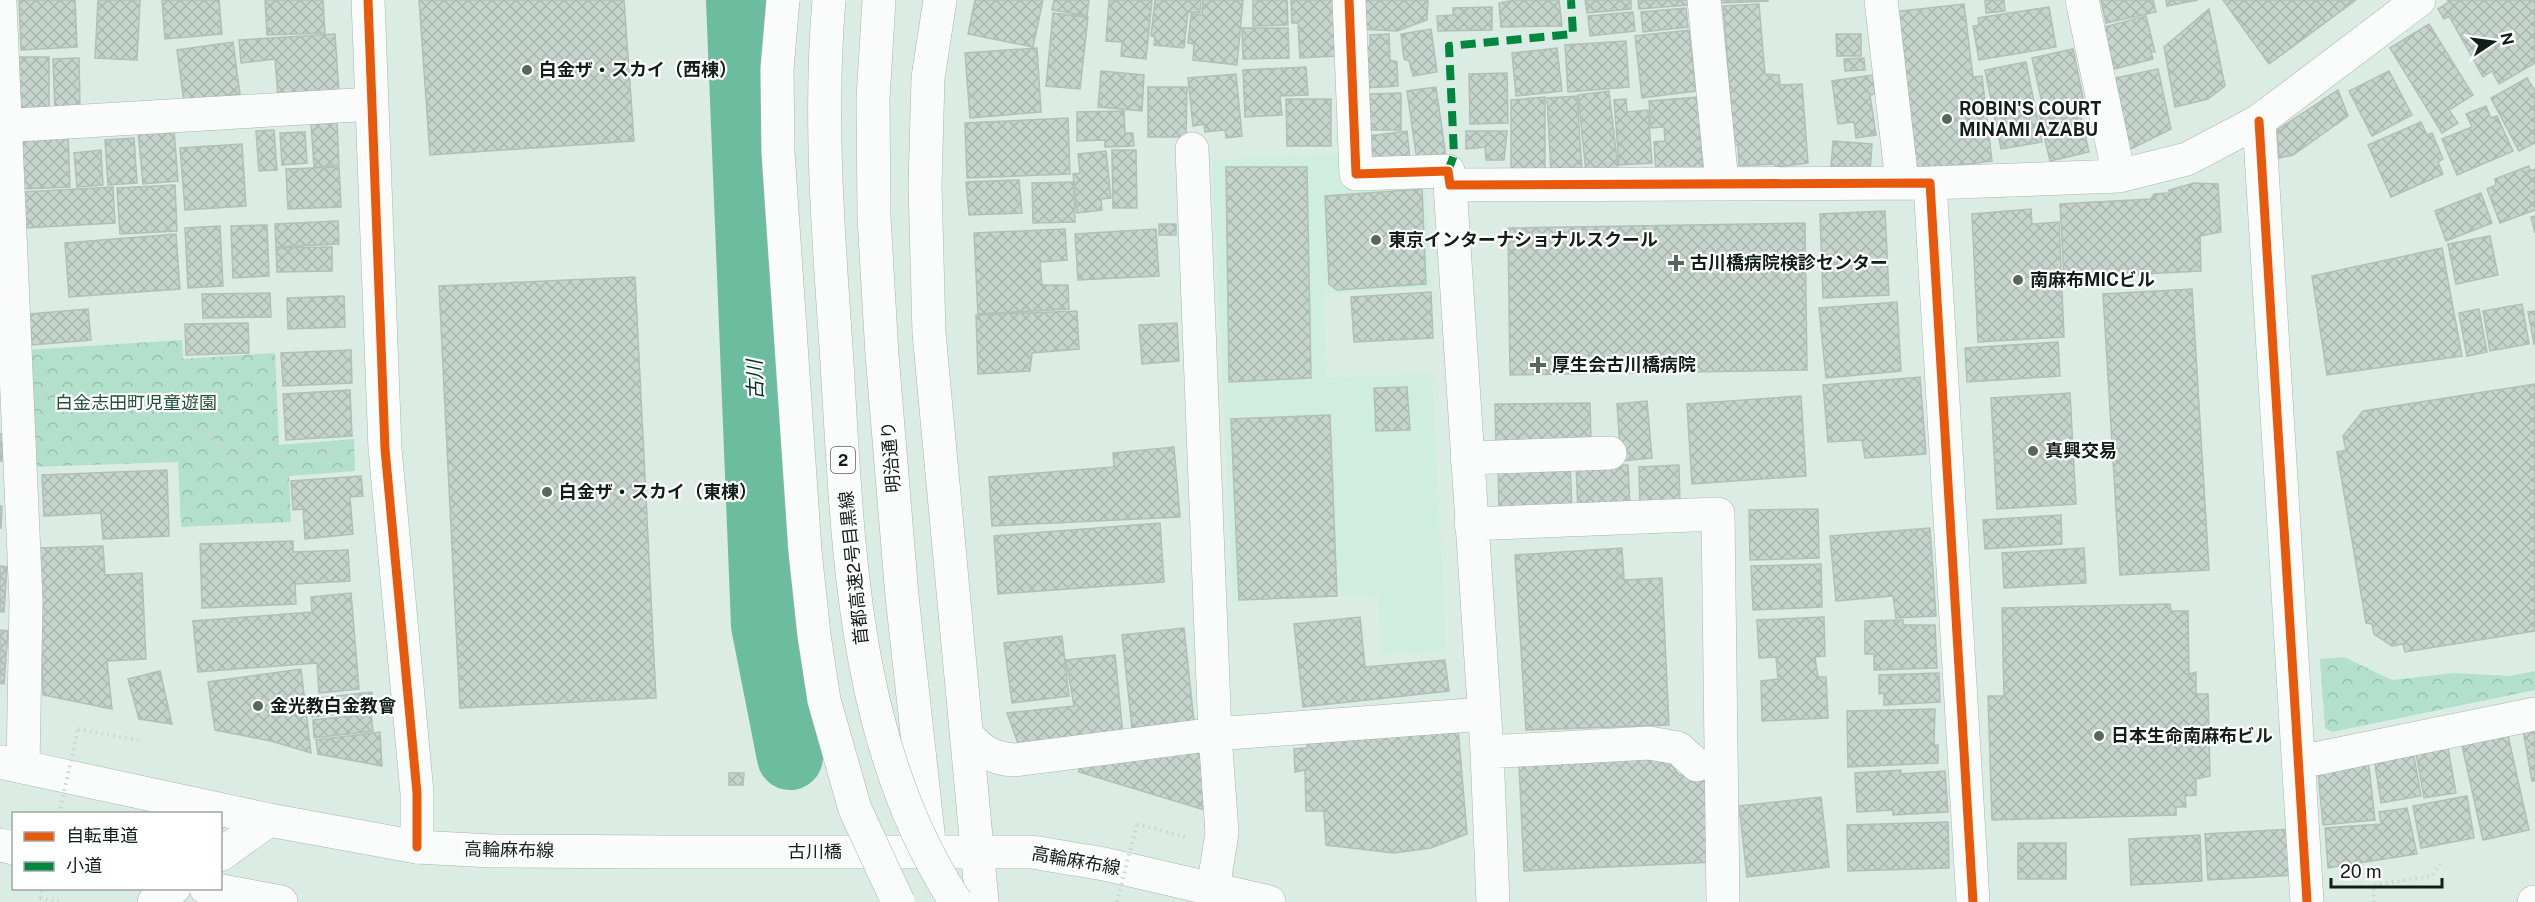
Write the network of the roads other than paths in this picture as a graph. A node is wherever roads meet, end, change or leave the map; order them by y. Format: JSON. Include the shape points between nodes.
{"nodes":[{"id":1,"x":368,"y":0,"type":"edge"},
{"id":2,"x":783,"y":0,"type":"edge"},
{"id":3,"x":829,"y":0,"type":"edge"},
{"id":4,"x":879,"y":0,"type":"edge"},
{"id":5,"x":940,"y":0,"type":"edge"},
{"id":6,"x":1349,"y":0,"type":"edge"},
{"id":7,"x":1704,"y":0,"type":"edge"},
{"id":8,"x":1881,"y":0,"type":"edge"},
{"id":9,"x":2082,"y":0,"type":"edge"},
{"id":10,"x":2419,"y":0,"type":"edge"},
{"id":11,"x":0,"y":3,"type":"edge"},
{"id":12,"x":372,"y":104,"type":"junction"},
{"id":13,"x":2259,"y":121,"type":"junction"},
{"id":14,"x":3,"y":126,"type":"edge"},
{"id":15,"x":1192,"y":149,"type":"dead end"},
{"id":16,"x":2120,"y":176,"type":"junction"},
{"id":17,"x":1916,"y":182,"type":"junction"},
{"id":18,"x":1722,"y":183,"type":"junction"},
{"id":19,"x":1450,"y":184,"type":"junction"},
{"id":20,"x":1610,"y":453,"type":"dead end"},
{"id":21,"x":1467,"y":458,"type":"junction"},
{"id":22,"x":1471,"y":524,"type":"junction"},
{"id":23,"x":1484,"y":714,"type":"junction"},
{"id":24,"x":2535,"y":714,"type":"edge"},
{"id":25,"x":1215,"y":734,"type":"junction"},
{"id":26,"x":968,"y":736,"type":"junction"},
{"id":27,"x":1487,"y":753,"type":"junction"},
{"id":28,"x":2300,"y":762,"type":"junction"},
{"id":29,"x":11,"y":764,"type":"edge"},
{"id":30,"x":1697,"y":765,"type":"dead end"},
{"id":31,"x":269,"y":820,"type":"junction"},
{"id":32,"x":417,"y":847,"type":"junction"},
{"id":33,"x":930,"y":851,"type":"junction"},
{"id":34,"x":977,"y":851,"type":"junction"},
{"id":35,"x":879,"y":852,"type":"joint"},
{"id":36,"x":751,"y":853,"type":"joint"},
{"id":37,"x":222,"y":854,"type":"edge"},
{"id":38,"x":1213,"y":889,"type":"junction"},
{"id":39,"x":171,"y":890,"type":"edge"},
{"id":40,"x":217,"y":890,"type":"edge"},
{"id":41,"x":154,"y":902,"type":"edge"},
{"id":42,"x":281,"y":902,"type":"edge"},
{"id":43,"x":898,"y":902,"type":"edge"},
{"id":44,"x":956,"y":902,"type":"edge"},
{"id":45,"x":966,"y":902,"type":"edge"},
{"id":46,"x":982,"y":902,"type":"edge"},
{"id":47,"x":1269,"y":902,"type":"edge"},
{"id":48,"x":1493,"y":902,"type":"edge"},
{"id":49,"x":1724,"y":902,"type":"edge"},
{"id":50,"x":1973,"y":902,"type":"edge"},
{"id":51,"x":2307,"y":902,"type":"edge"}],
"edges":[{"from":1,"to":12,"type":"main road"},
{"from":2,"to":43,"type":"main road","bridge":true,"via":[[777,69],[778,152],[814,635],[844,777]]},
{"from":3,"to":44,"type":"main road","name":"首都高速2号目黒線","number":"2","bridge":true,"via":[[823,68],[823,145],[848,533],[859,628],[870,686],[902,795],[925,848]]},
{"from":4,"to":33,"type":"main road","name":"明治通り","via":[[873,99],[874,217],[882,355],[902,596]]},
{"from":5,"to":26,"type":"main road","via":[[928,78],[925,186],[929,322]]},
{"from":6,"to":19,"type":"main road","via":[[1356,174],[1448,171]]},
{"from":7,"to":18,"type":"main road"},
{"from":8,"to":17,"type":"main road"},
{"from":9,"to":16,"type":"main road"},
{"from":10,"to":13,"type":"main road"},
{"from":11,"to":14,"type":"main road"},
{"from":12,"to":14,"type":"main road"},
{"from":12,"to":32,"type":"main road","via":[[386,449],[416,781]]},
{"from":13,"to":16,"type":"main road","via":[[2187,159]]},
{"from":13,"to":28,"type":"main road"},
{"from":14,"to":29,"type":"main road","via":[[26,601]]},
{"from":15,"to":25,"type":"main road"},
{"from":16,"to":17,"type":"main road"},
{"from":17,"to":18,"type":"main road"},
{"from":17,"to":50,"type":"main road"},
{"from":18,"to":19,"type":"main road"},
{"from":19,"to":21,"type":"main road"},
{"from":20,"to":21,"type":"main road"},
{"from":21,"to":22,"type":"main road"},
{"from":22,"to":23,"type":"main road"},
{"from":22,"to":49,"type":"main road","via":[[1718,514]]},
{"from":23,"to":25,"type":"main road"},
{"from":23,"to":27,"type":"main road"},
{"from":24,"to":28,"type":"main road"},
{"from":25,"to":26,"type":"main road","via":[[1015,760],[981,751]]},
{"from":25,"to":38,"type":"main road","via":[[1222,833]]},
{"from":26,"to":34,"type":"main road"},
{"from":27,"to":30,"type":"main road","via":[[1649,743],[1678,748]]},
{"from":27,"to":48,"type":"main road"},
{"from":28,"to":51,"type":"main road"},
{"from":29,"to":31,"type":"main road","name":"高輪麻布線"},
{"from":31,"to":32,"type":"main road","name":"高輪麻布線"},
{"from":31,"to":37,"type":"main road"},
{"from":32,"to":36,"type":"main road","name":"高輪麻布線"},
{"from":33,"to":34,"type":"main road","name":"高輪麻布線"},
{"from":33,"to":35,"type":"main road","name":"高輪麻布線"},
{"from":33,"to":45,"type":"main road","name":"明治通り"},
{"from":34,"to":38,"type":"main road","name":"高輪麻布線","via":[[1063,856]]},
{"from":34,"to":46,"type":"main road"},
{"from":35,"to":36,"type":"main road","name":"古川橋"},
{"from":38,"to":47,"type":"main road","name":"高輪麻布線"},
{"from":39,"to":41,"type":"main road"},
{"from":40,"to":42,"type":"main road"}]}
